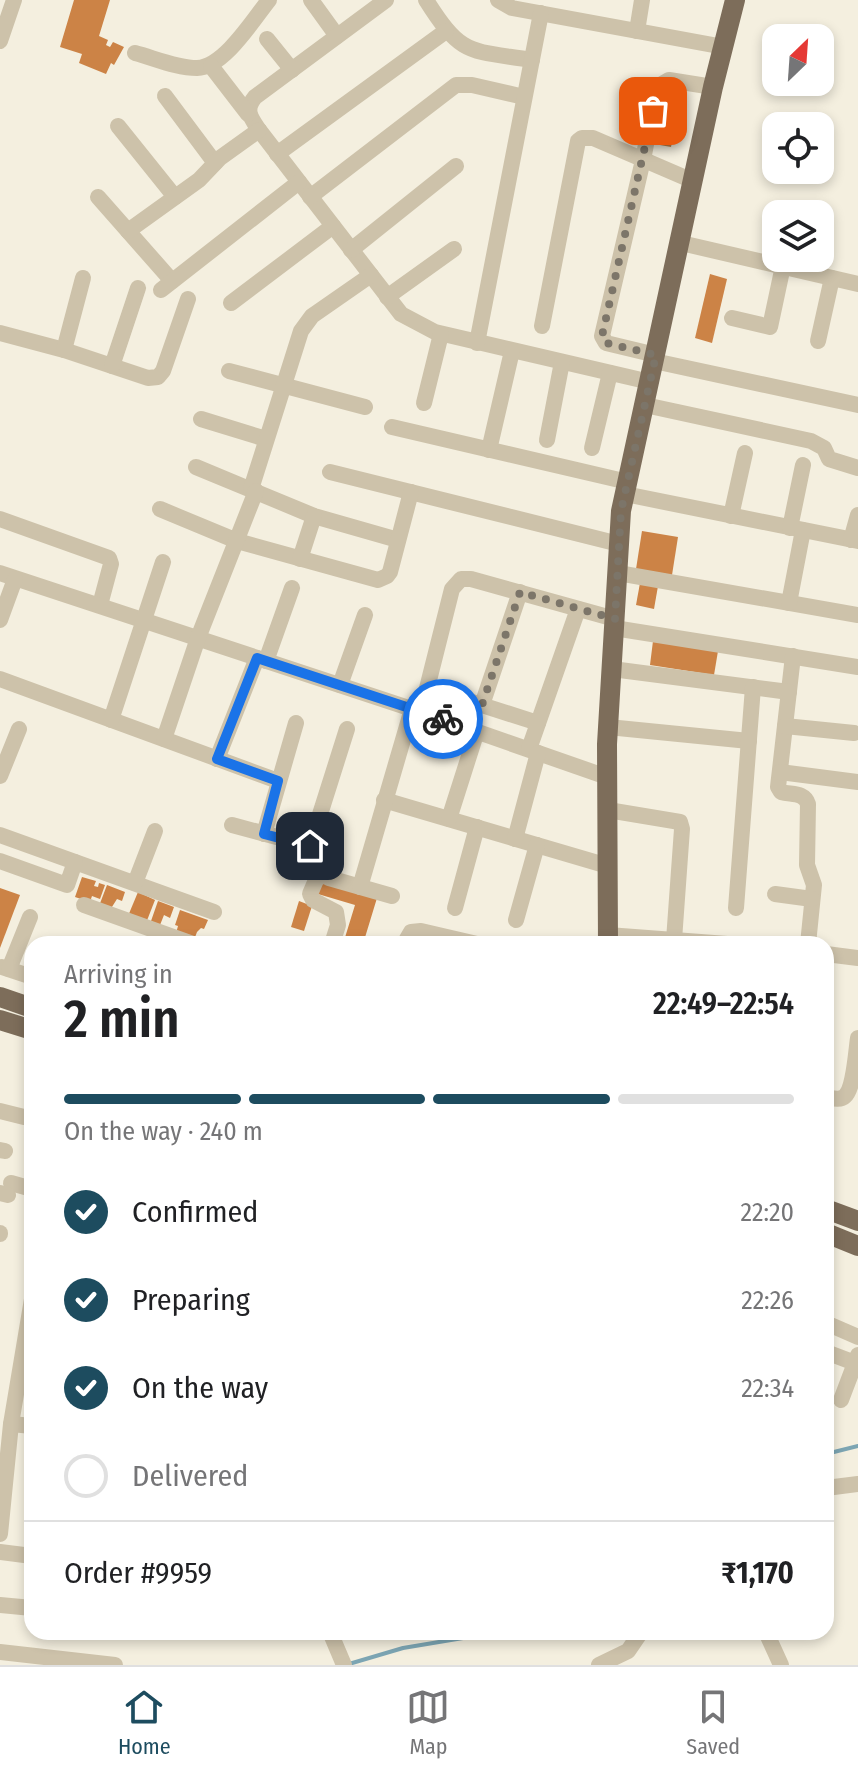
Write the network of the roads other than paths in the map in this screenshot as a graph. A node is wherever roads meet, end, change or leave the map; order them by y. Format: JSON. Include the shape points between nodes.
{"nodes":[{"id":1,"x":269,"y":0,"type":"edge"},
{"id":2,"x":311,"y":0,"type":"edge"},
{"id":3,"x":384,"y":0,"type":"edge"},
{"id":4,"x":426,"y":0,"type":"edge"},
{"id":5,"x":498,"y":0,"type":"edge"},
{"id":6,"x":642,"y":0,"type":"edge"},
{"id":7,"x":735,"y":0,"type":"edge"},
{"id":8,"x":11,"y":1,"type":"edge"},
{"id":9,"x":541,"y":13,"type":"junction"},
{"id":10,"x":446,"y":31,"type":"junction"},
{"id":11,"x":637,"y":31,"type":"junction"},
{"id":12,"x":337,"y":36,"type":"junction"},
{"id":13,"x":267,"y":39,"type":"dead end"},
{"id":14,"x":0,"y":41,"type":"edge"},
{"id":15,"x":724,"y":47,"type":"junction"},
{"id":16,"x":135,"y":53,"type":"dead end"},
{"id":17,"x":532,"y":60,"type":"junction"},
{"id":18,"x":211,"y":66,"type":"junction"},
{"id":19,"x":292,"y":70,"type":"junction"},
{"id":20,"x":713,"y":87,"type":"junction"},
{"id":21,"x":165,"y":96,"type":"dead end"},
{"id":22,"x":524,"y":97,"type":"junction"},
{"id":23,"x":248,"y":114,"type":"junction"},
{"id":24,"x":118,"y":126,"type":"dead end"},
{"id":25,"x":259,"y":130,"type":"junction"},
{"id":26,"x":277,"y":154,"type":"junction"},
{"id":27,"x":643,"y":160,"type":"junction"},
{"id":28,"x":215,"y":163,"type":"junction"},
{"id":29,"x":456,"y":166,"type":"dead end"},
{"id":30,"x":693,"y":181,"type":"junction"},
{"id":31,"x":299,"y":182,"type":"junction"},
{"id":32,"x":98,"y":197,"type":"dead end"},
{"id":33,"x":175,"y":197,"type":"junction"},
{"id":34,"x":310,"y":197,"type":"junction"},
{"id":35,"x":333,"y":226,"type":"junction"},
{"id":36,"x":128,"y":231,"type":"junction"},
{"id":37,"x":681,"y":243,"type":"junction"},
{"id":38,"x":454,"y":249,"type":"dead end"},
{"id":39,"x":351,"y":250,"type":"junction"},
{"id":40,"x":762,"y":261,"type":"edge"},
{"id":41,"x":782,"y":272,"type":"edge"},
{"id":42,"x":808,"y":272,"type":"edge"},
{"id":43,"x":371,"y":275,"type":"junction"},
{"id":44,"x":83,"y":278,"type":"dead end"},
{"id":45,"x":832,"y":278,"type":"junction"},
{"id":46,"x":858,"y":284,"type":"edge"},
{"id":47,"x":138,"y":288,"type":"dead end"},
{"id":48,"x":387,"y":297,"type":"junction"},
{"id":49,"x":188,"y":299,"type":"dead end"},
{"id":50,"x":231,"y":303,"type":"dead end"},
{"id":51,"x":732,"y":318,"type":"dead end"},
{"id":52,"x":542,"y":326,"type":"dead end"},
{"id":53,"x":0,"y":333,"type":"edge"},
{"id":54,"x":441,"y":334,"type":"junction"},
{"id":55,"x":818,"y":341,"type":"dead end"},
{"id":56,"x":477,"y":343,"type":"junction"},
{"id":57,"x":64,"y":350,"type":"junction"},
{"id":58,"x":512,"y":351,"type":"junction"},
{"id":59,"x":655,"y":358,"type":"junction"},
{"id":60,"x":562,"y":362,"type":"junction"},
{"id":61,"x":112,"y":366,"type":"junction"},
{"id":62,"x":229,"y":371,"type":"dead end"},
{"id":63,"x":610,"y":373,"type":"junction"},
{"id":64,"x":650,"y":382,"type":"junction"},
{"id":65,"x":283,"y":385,"type":"junction"},
{"id":66,"x":424,"y":403,"type":"dead end"},
{"id":67,"x":645,"y":405,"type":"junction"},
{"id":68,"x":858,"y":405,"type":"edge"},
{"id":69,"x":365,"y":407,"type":"dead end"},
{"id":70,"x":201,"y":419,"type":"dead end"},
{"id":71,"x":392,"y":427,"type":"dead end"},
{"id":72,"x":266,"y":439,"type":"junction"},
{"id":73,"x":547,"y":440,"type":"dead end"},
{"id":74,"x":592,"y":448,"type":"dead end"},
{"id":75,"x":489,"y":450,"type":"junction"},
{"id":76,"x":745,"y":453,"type":"dead end"},
{"id":77,"x":803,"y":465,"type":"dead end"},
{"id":78,"x":196,"y":467,"type":"dead end"},
{"id":79,"x":858,"y":468,"type":"edge"},
{"id":80,"x":330,"y":472,"type":"dead end"},
{"id":81,"x":626,"y":488,"type":"junction"},
{"id":82,"x":254,"y":490,"type":"junction"},
{"id":83,"x":411,"y":492,"type":"junction"},
{"id":84,"x":160,"y":509,"type":"dead end"},
{"id":85,"x":858,"y":515,"type":"edge"},
{"id":86,"x":314,"y":516,"type":"junction"},
{"id":87,"x":731,"y":516,"type":"junction"},
{"id":88,"x":0,"y":519,"type":"edge"},
{"id":89,"x":797,"y":529,"type":"junction"},
{"id":90,"x":398,"y":540,"type":"junction"},
{"id":91,"x":237,"y":541,"type":"junction"},
{"id":92,"x":855,"y":541,"type":"edge"},
{"id":93,"x":619,"y":544,"type":"junction"},
{"id":94,"x":300,"y":559,"type":"junction"},
{"id":95,"x":163,"y":562,"type":"dead end"},
{"id":96,"x":618,"y":573,"type":"junction"},
{"id":97,"x":8,"y":576,"type":"edge"},
{"id":98,"x":292,"y":588,"type":"dead end"},
{"id":99,"x":520,"y":592,"type":"junction"},
{"id":100,"x":789,"y":603,"type":"junction"},
{"id":101,"x":100,"y":605,"type":"junction"},
{"id":102,"x":578,"y":609,"type":"junction"},
{"id":103,"x":365,"y":615,"type":"dead end"},
{"id":104,"x":858,"y":615,"type":"edge"},
{"id":105,"x":0,"y":620,"type":"edge"},
{"id":106,"x":142,"y":620,"type":"junction"},
{"id":107,"x":615,"y":624,"type":"junction"},
{"id":108,"x":198,"y":638,"type":"junction"},
{"id":109,"x":793,"y":656,"type":"junction"},
{"id":110,"x":262,"y":659,"type":"junction"},
{"id":111,"x":858,"y":667,"type":"edge"},
{"id":112,"x":612,"y":669,"type":"junction"},
{"id":113,"x":0,"y":679,"type":"edge"},
{"id":114,"x":340,"y":685,"type":"junction"},
{"id":115,"x":753,"y":687,"type":"junction"},
{"id":116,"x":789,"y":692,"type":"junction"},
{"id":117,"x":482,"y":705,"type":"junction"},
{"id":118,"x":416,"y":710,"type":"junction"},
{"id":119,"x":111,"y":720,"type":"junction"},
{"id":120,"x":296,"y":723,"type":"dead end"},
{"id":121,"x":452,"y":723,"type":"junction"},
{"id":122,"x":538,"y":723,"type":"junction"},
{"id":123,"x":785,"y":726,"type":"junction"},
{"id":124,"x":608,"y":727,"type":"junction"},
{"id":125,"x":19,"y":729,"type":"dead end"},
{"id":126,"x":347,"y":729,"type":"dead end"},
{"id":127,"x":477,"y":731,"type":"junction"},
{"id":128,"x":854,"y":733,"type":"dead end"},
{"id":129,"x":164,"y":739,"type":"junction"},
{"id":130,"x":749,"y":741,"type":"junction"},
{"id":131,"x":534,"y":751,"type":"junction"},
{"id":132,"x":217,"y":759,"type":"junction"},
{"id":133,"x":780,"y":772,"type":"junction"},
{"id":134,"x":0,"y":776,"type":"edge"},
{"id":135,"x":607,"y":777,"type":"junction"},
{"id":136,"x":278,"y":781,"type":"junction"},
{"id":137,"x":858,"y":782,"type":"edge"},
{"id":138,"x":384,"y":800,"type":"junction"},
{"id":139,"x":608,"y":810,"type":"junction"},
{"id":140,"x":449,"y":819,"type":"junction"},
{"id":141,"x":232,"y":825,"type":"dead end"},
{"id":142,"x":477,"y":827,"type":"junction"},
{"id":143,"x":155,"y":831,"type":"dead end"},
{"id":144,"x":264,"y":834,"type":"junction"},
{"id":145,"x":0,"y":835,"type":"edge"},
{"id":146,"x":515,"y":839,"type":"junction"},
{"id":147,"x":537,"y":845,"type":"junction"},
{"id":148,"x":310,"y":846,"type":"junction"},
{"id":149,"x":0,"y":861,"type":"edge"},
{"id":150,"x":75,"y":862,"type":"junction"},
{"id":151,"x":608,"y":866,"type":"junction"},
{"id":152,"x":325,"y":873,"type":"junction"},
{"id":153,"x":135,"y":883,"type":"junction"},
{"id":154,"x":360,"y":887,"type":"junction"},
{"id":155,"x":775,"y":894,"type":"dead end"},
{"id":156,"x":392,"y":896,"type":"dead end"},
{"id":157,"x":812,"y":899,"type":"junction"},
{"id":158,"x":84,"y":905,"type":"dead end"},
{"id":159,"x":455,"y":908,"type":"dead end"},
{"id":160,"x":736,"y":908,"type":"dead end"},
{"id":161,"x":214,"y":912,"type":"dead end"},
{"id":162,"x":30,"y":917,"type":"dead end"},
{"id":163,"x":516,"y":920,"type":"dead end"},
{"id":164,"x":171,"y":936,"type":"edge"},
{"id":165,"x":335,"y":936,"type":"edge"},
{"id":166,"x":409,"y":936,"type":"edge"},
{"id":167,"x":443,"y":936,"type":"edge"},
{"id":168,"x":608,"y":936,"type":"edge"},
{"id":169,"x":674,"y":936,"type":"edge"},
{"id":170,"x":809,"y":936,"type":"edge"},
{"id":171,"x":834,"y":955,"type":"edge"},
{"id":172,"x":858,"y":958,"type":"edge"},
{"id":173,"x":4,"y":968,"type":"edge"},
{"id":174,"x":24,"y":974,"type":"edge"},
{"id":175,"x":0,"y":997,"type":"edge"},
{"id":176,"x":24,"y":1004,"type":"edge"},
{"id":177,"x":0,"y":1020,"type":"edge"},
{"id":178,"x":24,"y":1028,"type":"edge"},
{"id":179,"x":858,"y":1038,"type":"edge"},
{"id":180,"x":834,"y":1098,"type":"edge"},
{"id":181,"x":0,"y":1111,"type":"edge"},
{"id":182,"x":24,"y":1117,"type":"dead end"},
{"id":183,"x":834,"y":1212,"type":"edge"},
{"id":184,"x":858,"y":1221,"type":"edge"},
{"id":185,"x":834,"y":1236,"type":"edge"},
{"id":186,"x":858,"y":1246,"type":"edge"},
{"id":187,"x":834,"y":1326,"type":"edge"},
{"id":188,"x":858,"y":1337,"type":"edge"},
{"id":189,"x":834,"y":1354,"type":"edge"},
{"id":190,"x":856,"y":1359,"type":"edge"},
{"id":191,"x":24,"y":1374,"type":"edge"},
{"id":192,"x":841,"y":1400,"type":"dead end"},
{"id":193,"x":11,"y":1424,"type":"junction"},
{"id":194,"x":24,"y":1425,"type":"edge"},
{"id":195,"x":4,"y":1445,"type":"edge"},
{"id":196,"x":858,"y":1484,"type":"edge"},
{"id":197,"x":834,"y":1487,"type":"edge"},
{"id":198,"x":0,"y":1534,"type":"edge"},
{"id":199,"x":0,"y":1552,"type":"edge"},
{"id":200,"x":24,"y":1555,"type":"edge"},
{"id":201,"x":0,"y":1605,"type":"edge"},
{"id":202,"x":24,"y":1607,"type":"edge"},
{"id":203,"x":333,"y":1640,"type":"edge"},
{"id":204,"x":636,"y":1640,"type":"edge"},
{"id":205,"x":770,"y":1640,"type":"edge"},
{"id":206,"x":0,"y":1652,"type":"edge"},
{"id":207,"x":342,"y":1661,"type":"edge"},
{"id":208,"x":115,"y":1665,"type":"edge"},
{"id":209,"x":599,"y":1665,"type":"edge"},
{"id":210,"x":781,"y":1665,"type":"edge"}],
"edges":[{"from":1,"to":18,"type":"street"},
{"from":2,"to":12,"type":"street"},
{"from":3,"to":12,"type":"street"},
{"from":4,"to":10,"type":"street"},
{"from":5,"to":9,"type":"street"},
{"from":6,"to":11,"type":"street"},
{"from":7,"to":15,"type":"main road"},
{"from":8,"to":14,"type":"street"},
{"from":9,"to":11,"type":"street"},
{"from":9,"to":17,"type":"street"},
{"from":10,"to":17,"type":"street","via":[[468,49]]},
{"from":10,"to":26,"type":"street"},
{"from":11,"to":15,"type":"street"},
{"from":12,"to":19,"type":"street"},
{"from":13,"to":19,"type":"street"},
{"from":15,"to":20,"type":"main road"},
{"from":16,"to":18,"type":"street","via":[[195,68]]},
{"from":17,"to":22,"type":"street"},
{"from":18,"to":23,"type":"street"},
{"from":19,"to":23,"type":"street","via":[[255,97]]},
{"from":20,"to":27,"type":"street","via":[[660,83]]},
{"from":20,"to":30,"type":"main road"},
{"from":21,"to":28,"type":"street"},
{"from":22,"to":34,"type":"street","via":[[456,85]]},
{"from":22,"to":56,"type":"street"},
{"from":23,"to":25,"type":"street"},
{"from":24,"to":33,"type":"street"},
{"from":25,"to":26,"type":"street"},
{"from":25,"to":28,"type":"street"},
{"from":26,"to":31,"type":"street"},
{"from":27,"to":30,"type":"street"},
{"from":27,"to":52,"type":"street","via":[[593,138],[578,141]]},
{"from":27,"to":59,"type":"street","via":[[602,336],[606,343]]},
{"from":28,"to":33,"type":"street"},
{"from":29,"to":39,"type":"street"},
{"from":30,"to":37,"type":"main road"},
{"from":31,"to":34,"type":"street"},
{"from":31,"to":36,"type":"street","via":[[166,286]]},
{"from":32,"to":36,"type":"street"},
{"from":33,"to":36,"type":"street"},
{"from":34,"to":35,"type":"street"},
{"from":35,"to":39,"type":"street"},
{"from":35,"to":50,"type":"street"},
{"from":37,"to":40,"type":"street"},
{"from":37,"to":59,"type":"main road"},
{"from":38,"to":48,"type":"street"},
{"from":39,"to":43,"type":"street"},
{"from":41,"to":51,"type":"street","via":[[770,327]]},
{"from":42,"to":45,"type":"street"},
{"from":43,"to":48,"type":"street"},
{"from":43,"to":65,"type":"street","via":[[306,322]]},
{"from":44,"to":57,"type":"street"},
{"from":45,"to":46,"type":"street"},
{"from":45,"to":55,"type":"street"},
{"from":47,"to":61,"type":"street"},
{"from":48,"to":54,"type":"street","via":[[409,319]]},
{"from":49,"to":61,"type":"street","via":[[158,377]]},
{"from":53,"to":57,"type":"street"},
{"from":54,"to":56,"type":"street"},
{"from":54,"to":66,"type":"street"},
{"from":56,"to":58,"type":"street"},
{"from":57,"to":61,"type":"street"},
{"from":58,"to":60,"type":"street"},
{"from":58,"to":75,"type":"street"},
{"from":59,"to":64,"type":"main road"},
{"from":59,"to":68,"type":"street"},
{"from":60,"to":63,"type":"street"},
{"from":60,"to":73,"type":"street"},
{"from":62,"to":65,"type":"street"},
{"from":63,"to":64,"type":"street"},
{"from":63,"to":74,"type":"street"},
{"from":64,"to":67,"type":"main road"},
{"from":65,"to":69,"type":"street"},
{"from":65,"to":72,"type":"street"},
{"from":67,"to":79,"type":"street","via":[[811,441],[824,448],[829,459]]},
{"from":67,"to":81,"type":"main road"},
{"from":70,"to":72,"type":"street"},
{"from":71,"to":75,"type":"street"},
{"from":72,"to":82,"type":"street"},
{"from":75,"to":81,"type":"street"},
{"from":76,"to":87,"type":"street"},
{"from":77,"to":89,"type":"street"},
{"from":78,"to":82,"type":"street"},
{"from":80,"to":83,"type":"street"},
{"from":81,"to":87,"type":"street"},
{"from":81,"to":93,"type":"main road"},
{"from":82,"to":86,"type":"street"},
{"from":82,"to":91,"type":"street"},
{"from":83,"to":90,"type":"street"},
{"from":83,"to":93,"type":"street"},
{"from":84,"to":91,"type":"street"},
{"from":85,"to":92,"type":"street"},
{"from":86,"to":90,"type":"street"},
{"from":86,"to":94,"type":"street"},
{"from":87,"to":89,"type":"street"},
{"from":88,"to":101,"type":"street","via":[[109,558]]},
{"from":89,"to":92,"type":"street"},
{"from":89,"to":100,"type":"street"},
{"from":90,"to":94,"type":"street","via":[[390,572],[378,580]]},
{"from":91,"to":94,"type":"street"},
{"from":91,"to":108,"type":"street"},
{"from":93,"to":96,"type":"main road"},
{"from":95,"to":106,"type":"street"},
{"from":96,"to":100,"type":"street"},
{"from":96,"to":107,"type":"main road"},
{"from":97,"to":101,"type":"street"},
{"from":97,"to":105,"type":"street"},
{"from":98,"to":110,"type":"street"},
{"from":99,"to":102,"type":"street"},
{"from":99,"to":117,"type":"street"},
{"from":99,"to":118,"type":"street","via":[[471,579],[455,583]]},
{"from":100,"to":104,"type":"street"},
{"from":101,"to":106,"type":"street"},
{"from":102,"to":107,"type":"street"},
{"from":102,"to":122,"type":"street"},
{"from":103,"to":114,"type":"street"},
{"from":106,"to":108,"type":"street"},
{"from":106,"to":119,"type":"street"},
{"from":107,"to":109,"type":"street"},
{"from":107,"to":112,"type":"main road"},
{"from":108,"to":110,"type":"street"},
{"from":108,"to":129,"type":"street"},
{"from":109,"to":111,"type":"street"},
{"from":109,"to":116,"type":"street"},
{"from":110,"to":114,"type":"street"},
{"from":110,"to":132,"type":"street"},
{"from":112,"to":115,"type":"street"},
{"from":112,"to":124,"type":"main road"},
{"from":113,"to":119,"type":"street"},
{"from":114,"to":118,"type":"street"},
{"from":115,"to":116,"type":"street"},
{"from":115,"to":130,"type":"street"},
{"from":116,"to":123,"type":"street"},
{"from":117,"to":121,"type":"street","via":[[461,701]]},
{"from":117,"to":122,"type":"street"},
{"from":118,"to":121,"type":"street"},
{"from":118,"to":138,"type":"street"},
{"from":119,"to":129,"type":"street"},
{"from":120,"to":136,"type":"street"},
{"from":121,"to":127,"type":"street"},
{"from":122,"to":131,"type":"street"},
{"from":123,"to":128,"type":"street"},
{"from":123,"to":133,"type":"street"},
{"from":124,"to":130,"type":"street"},
{"from":124,"to":135,"type":"main road"},
{"from":125,"to":134,"type":"street"},
{"from":126,"to":148,"type":"street"},
{"from":127,"to":131,"type":"street"},
{"from":127,"to":140,"type":"street"},
{"from":129,"to":132,"type":"street"},
{"from":130,"to":160,"type":"street"},
{"from":131,"to":135,"type":"street"},
{"from":131,"to":146,"type":"street"},
{"from":132,"to":136,"type":"street"},
{"from":133,"to":137,"type":"street"},
{"from":133,"to":157,"type":"street","via":[[781,792],[801,795],[808,804]]},
{"from":135,"to":139,"type":"main road"},
{"from":136,"to":144,"type":"street"},
{"from":138,"to":140,"type":"street"},
{"from":138,"to":154,"type":"street"},
{"from":139,"to":151,"type":"main road"},
{"from":139,"to":169,"type":"street","via":[[680,822]]},
{"from":140,"to":142,"type":"street"},
{"from":141,"to":144,"type":"street"},
{"from":142,"to":146,"type":"street"},
{"from":142,"to":159,"type":"street"},
{"from":143,"to":153,"type":"street"},
{"from":144,"to":148,"type":"street"},
{"from":145,"to":150,"type":"street"},
{"from":146,"to":147,"type":"street"},
{"from":147,"to":151,"type":"street"},
{"from":147,"to":163,"type":"street"},
{"from":148,"to":152,"type":"street","via":[[321,851]]},
{"from":149,"to":150,"type":"street","via":[[67,885]]},
{"from":150,"to":153,"type":"street"},
{"from":151,"to":168,"type":"main road"},
{"from":152,"to":154,"type":"street"},
{"from":152,"to":165,"type":"street","via":[[310,894],[336,912]]},
{"from":153,"to":161,"type":"street"},
{"from":154,"to":156,"type":"street"},
{"from":155,"to":157,"type":"street"},
{"from":157,"to":170,"type":"street"},
{"from":158,"to":164,"type":"street"},
{"from":162,"to":173,"type":"street"},
{"from":166,"to":167,"type":"street","via":[[421,931]]},
{"from":171,"to":172,"type":"street"},
{"from":173,"to":174,"type":"street"},
{"from":175,"to":176,"type":"main road"},
{"from":177,"to":178,"type":"main road"},
{"from":179,"to":180,"type":"street","via":[[850,1086],[846,1096]]},
{"from":181,"to":182,"type":"street"},
{"from":183,"to":184,"type":"main road"},
{"from":185,"to":186,"type":"main road"},
{"from":187,"to":188,"type":"street"},
{"from":189,"to":190,"type":"street"},
{"from":190,"to":192,"type":"street"},
{"from":191,"to":193,"type":"street"},
{"from":193,"to":194,"type":"street"},
{"from":193,"to":195,"type":"street"},
{"from":195,"to":198,"type":"street"},
{"from":196,"to":197,"type":"street"},
{"from":199,"to":200,"type":"street"},
{"from":201,"to":202,"type":"street"},
{"from":203,"to":207,"type":"street"},
{"from":204,"to":209,"type":"street","via":[[628,1651]]},
{"from":205,"to":210,"type":"street"},
{"from":206,"to":208,"type":"street"}]}
